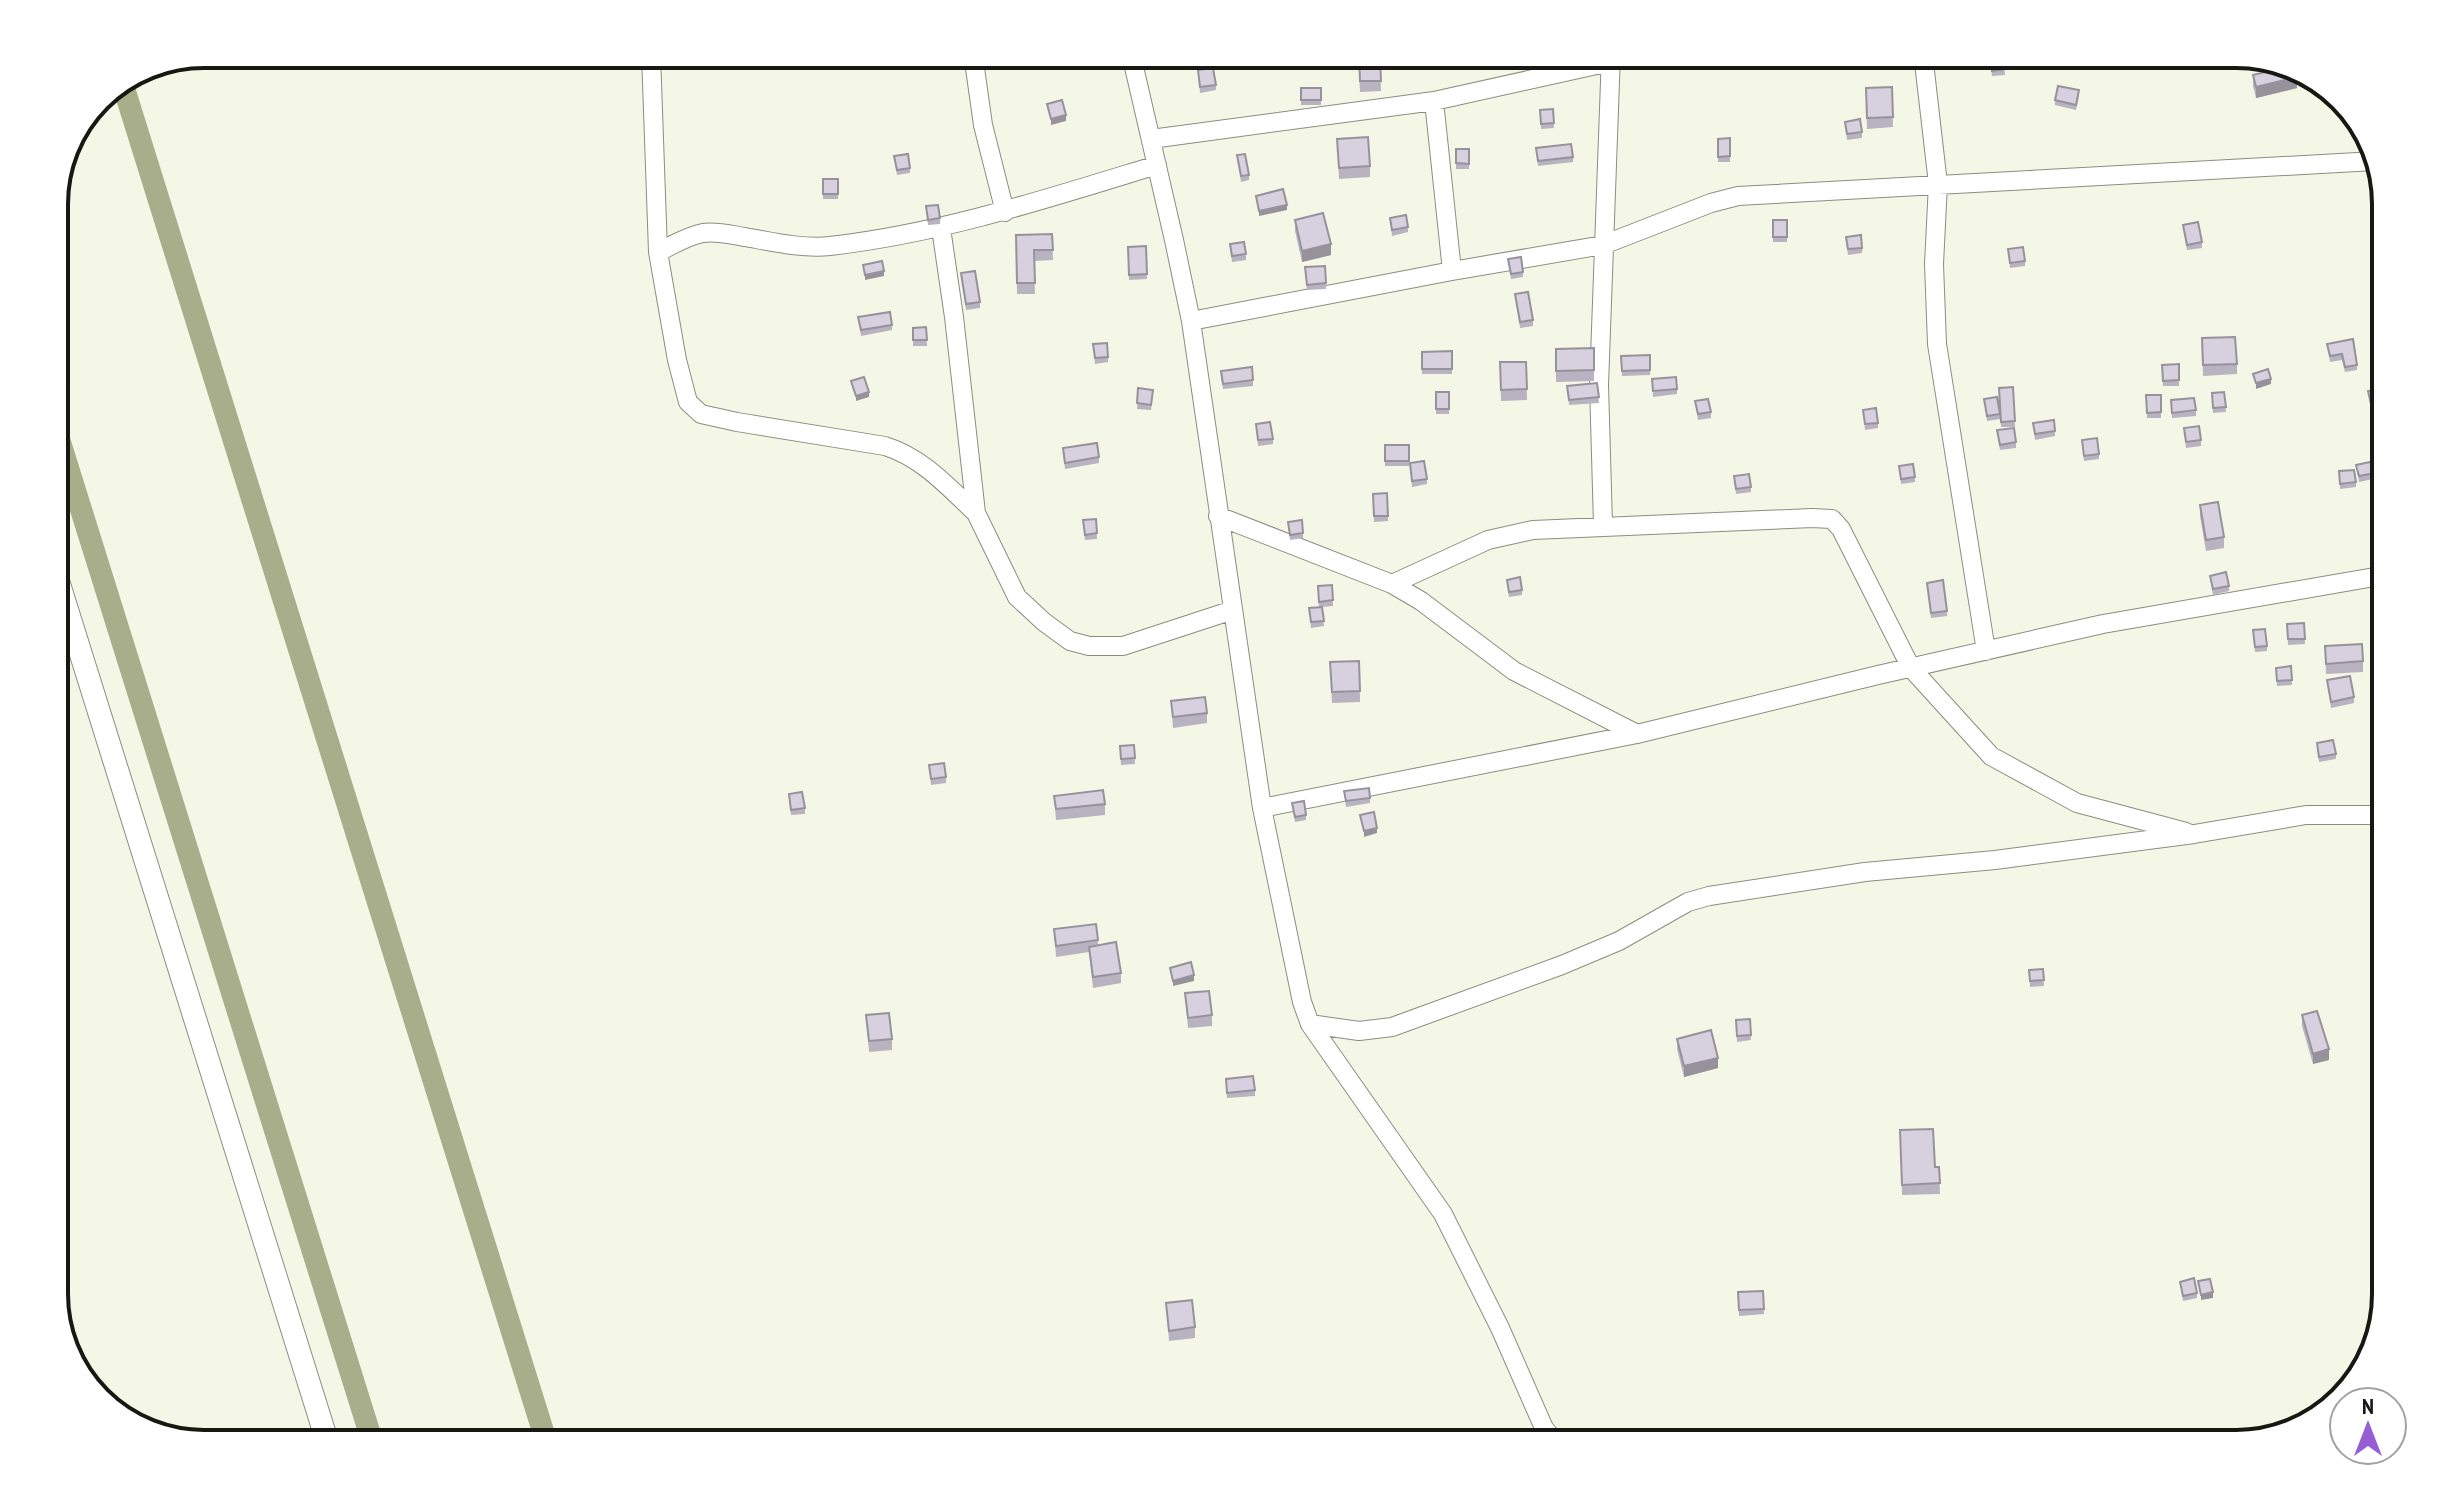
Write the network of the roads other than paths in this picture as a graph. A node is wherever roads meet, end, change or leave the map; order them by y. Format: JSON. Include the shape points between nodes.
{"nodes":[{"id":1,"x":651,"y":68,"type":"edge"},
{"id":2,"x":975,"y":68,"type":"edge"},
{"id":3,"x":1134,"y":68,"type":"edge"},
{"id":4,"x":1569,"y":68,"type":"edge"},
{"id":5,"x":1610,"y":68,"type":"edge"},
{"id":6,"x":1925,"y":68,"type":"edge"},
{"id":7,"x":1434,"y":101,"type":"junction"},
{"id":8,"x":1151,"y":139,"type":"junction"},
{"id":9,"x":2365,"y":162,"type":"edge"},
{"id":10,"x":1157,"y":165,"type":"junction"},
{"id":11,"x":1938,"y":184,"type":"junction"},
{"id":12,"x":1005,"y":212,"type":"junction"},
{"id":13,"x":941,"y":228,"type":"junction"},
{"id":14,"x":1603,"y":245,"type":"junction"},
{"id":15,"x":658,"y":252,"type":"junction"},
{"id":16,"x":1452,"y":271,"type":"junction"},
{"id":17,"x":1191,"y":321,"type":"junction"},
{"id":18,"x":976,"y":513,"type":"junction"},
{"id":19,"x":1218,"y":516,"type":"junction"},
{"id":20,"x":1603,"y":525,"type":"junction"},
{"id":21,"x":2372,"y":577,"type":"edge"},
{"id":22,"x":1392,"y":584,"type":"junction"},
{"id":23,"x":1233,"y":610,"type":"junction"},
{"id":24,"x":68,"y":613,"type":"edge"},
{"id":25,"x":1986,"y":651,"type":"junction"},
{"id":26,"x":1911,"y":668,"type":"junction"},
{"id":27,"x":1637,"y":734,"type":"junction"},
{"id":28,"x":1262,"y":808,"type":"junction"},
{"id":29,"x":2372,"y":815,"type":"edge"},
{"id":30,"x":2194,"y":834,"type":"junction"},
{"id":31,"x":1310,"y":1024,"type":"junction"},
{"id":32,"x":324,"y":1430,"type":"edge"},
{"id":33,"x":1546,"y":1430,"type":"edge"}],
"edges":[{"from":1,"to":15,"type":"street"},
{"from":2,"to":12,"type":"street"},
{"from":3,"to":8,"type":"street"},
{"from":4,"to":7,"type":"street"},
{"from":5,"to":14,"type":"street"},
{"from":6,"to":11,"type":"street"},
{"from":7,"to":8,"type":"street"},
{"from":7,"to":16,"type":"street"},
{"from":8,"to":10,"type":"street"},
{"from":9,"to":11,"type":"street"},
{"from":10,"to":12,"type":"street"},
{"from":10,"to":17,"type":"street"},
{"from":11,"to":14,"type":"street","via":[[1738,196]]},
{"from":11,"to":25,"type":"street","via":[[1937,344]]},
{"from":12,"to":13,"type":"street"},
{"from":13,"to":15,"type":"street","via":[[827,247],[704,233]]},
{"from":13,"to":18,"type":"street"},
{"from":14,"to":16,"type":"street"},
{"from":14,"to":20,"type":"street"},
{"from":15,"to":18,"type":"street","via":[[682,383],[688,402],[701,414],[904,452]]},
{"from":16,"to":17,"type":"street"},
{"from":17,"to":19,"type":"street"},
{"from":18,"to":23,"type":"street","via":[[1017,597],[1070,641],[1123,646]]},
{"from":19,"to":22,"type":"street"},
{"from":19,"to":23,"type":"street"},
{"from":20,"to":22,"type":"street","via":[[1533,530],[1488,540]]},
{"from":20,"to":26,"type":"street","via":[[1832,519]]},
{"from":21,"to":25,"type":"street","via":[[2103,624]]},
{"from":22,"to":27,"type":"street","via":[[1514,671]]},
{"from":23,"to":28,"type":"street"},
{"from":24,"to":32,"type":"street"},
{"from":25,"to":26,"type":"street"},
{"from":26,"to":27,"type":"street"},
{"from":26,"to":30,"type":"street","via":[[1991,756],[2077,803]]},
{"from":27,"to":28,"type":"street"},
{"from":28,"to":31,"type":"street"},
{"from":29,"to":30,"type":"street","via":[[2306,815]]},
{"from":30,"to":31,"type":"street","via":[[1865,872],[1709,896],[1562,965],[1392,1027],[1359,1031]]},
{"from":31,"to":33,"type":"street","via":[[1443,1214]]}]}
